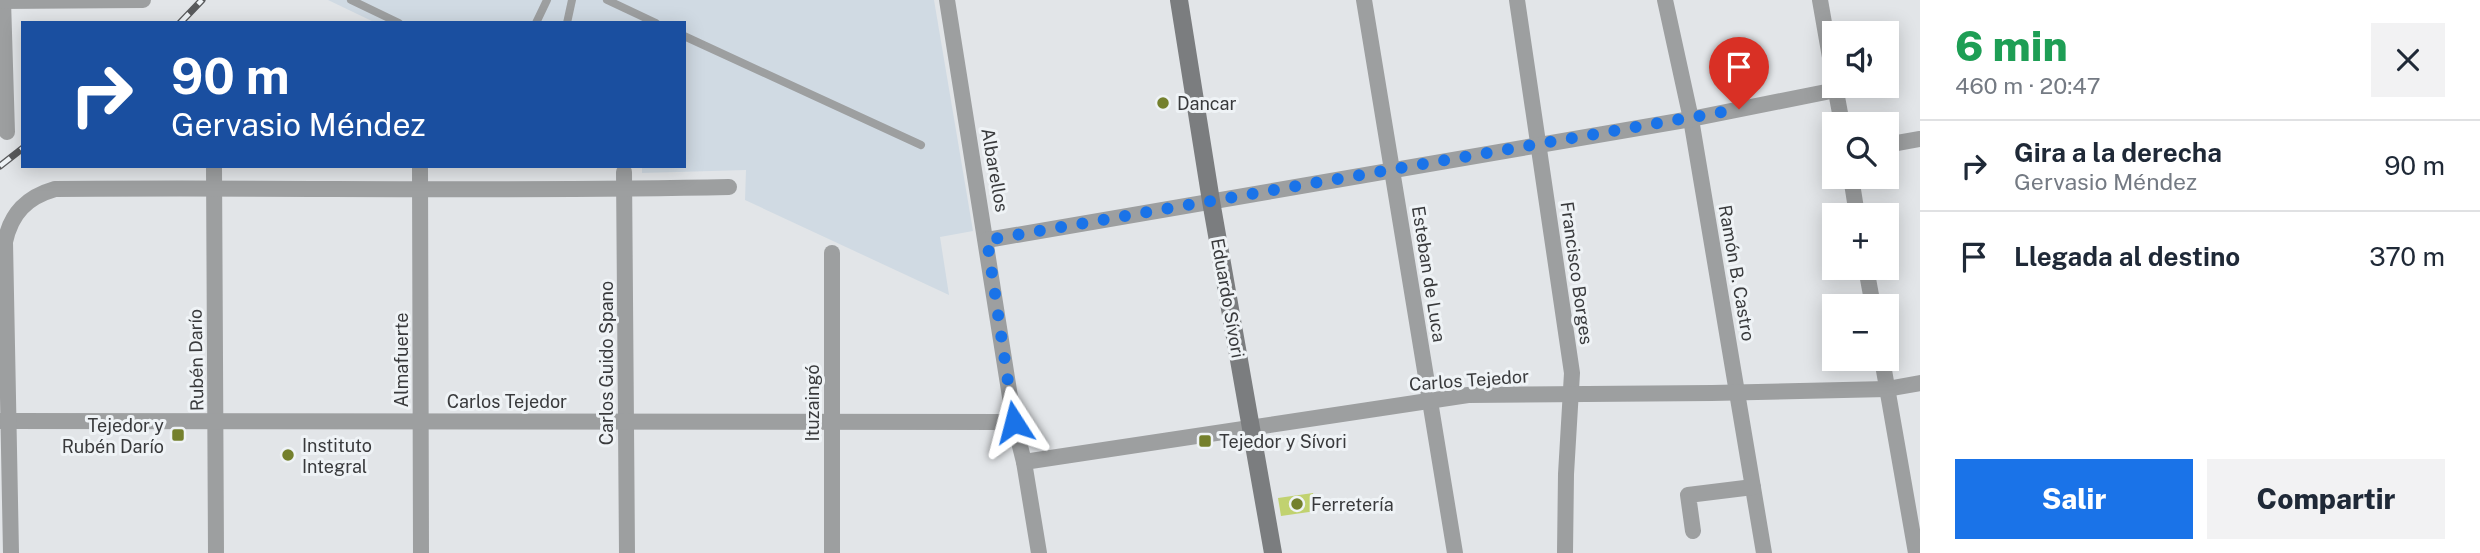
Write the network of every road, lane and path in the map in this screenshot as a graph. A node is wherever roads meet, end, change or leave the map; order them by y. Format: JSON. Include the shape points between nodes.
{"nodes":[{"id":1,"x":143,"y":0,"type":"edge"},
{"id":2,"x":351,"y":0,"type":"edge"},
{"id":3,"x":547,"y":0,"type":"edge"},
{"id":4,"x":572,"y":0,"type":"edge"},
{"id":5,"x":607,"y":0,"type":"edge"},
{"id":6,"x":950,"y":0,"type":"edge"},
{"id":7,"x":1179,"y":0,"type":"edge"},
{"id":8,"x":1364,"y":0,"type":"edge"},
{"id":9,"x":1517,"y":0,"type":"edge"},
{"id":10,"x":1665,"y":0,"type":"edge"},
{"id":11,"x":1820,"y":0,"type":"edge"},
{"id":12,"x":2,"y":1,"type":"edge"},
{"id":13,"x":395,"y":21,"type":"edge"},
{"id":14,"x":537,"y":21,"type":"edge"},
{"id":15,"x":567,"y":21,"type":"edge"},
{"id":16,"x":652,"y":21,"type":"edge"},
{"id":17,"x":1824,"y":21,"type":"edge"},
{"id":18,"x":686,"y":37,"type":"edge"},
{"id":19,"x":1822,"y":88,"type":"edge"},
{"id":20,"x":1691,"y":119,"type":"junction"},
{"id":21,"x":7,"y":132,"type":"dead end"},
{"id":22,"x":1920,"y":139,"type":"edge"},
{"id":23,"x":1899,"y":143,"type":"edge"},
{"id":24,"x":1539,"y":144,"type":"junction"},
{"id":25,"x":920,"y":145,"type":"dead end"},
{"id":26,"x":214,"y":168,"type":"edge"},
{"id":27,"x":420,"y":168,"type":"edge"},
{"id":28,"x":1393,"y":169,"type":"junction"},
{"id":29,"x":624,"y":172,"type":"dead end"},
{"id":30,"x":729,"y":187,"type":"dead end"},
{"id":31,"x":213,"y":188,"type":"junction"},
{"id":32,"x":624,"y":189,"type":"junction"},
{"id":33,"x":420,"y":191,"type":"junction"},
{"id":34,"x":1210,"y":201,"type":"junction"},
{"id":35,"x":987,"y":240,"type":"junction"},
{"id":36,"x":832,"y":253,"type":"dead end"},
{"id":37,"x":1884,"y":371,"type":"edge"},
{"id":38,"x":1920,"y":383,"type":"edge"},
{"id":39,"x":1887,"y":389,"type":"junction"},
{"id":40,"x":1738,"y":392,"type":"junction"},
{"id":41,"x":1571,"y":393,"type":"junction"},
{"id":42,"x":1428,"y":400,"type":"junction"},
{"id":43,"x":421,"y":420,"type":"junction"},
{"id":44,"x":4,"y":421,"type":"edge"},
{"id":45,"x":216,"y":421,"type":"junction"},
{"id":46,"x":625,"y":421,"type":"junction"},
{"id":47,"x":831,"y":421,"type":"junction"},
{"id":48,"x":1014,"y":422,"type":"junction"},
{"id":49,"x":1250,"y":427,"type":"junction"},
{"id":50,"x":1024,"y":462,"type":"junction"},
{"id":51,"x":1753,"y":487,"type":"junction"},
{"id":52,"x":1693,"y":530,"type":"dead end"},
{"id":53,"x":11,"y":553,"type":"edge"},
{"id":54,"x":216,"y":553,"type":"edge"},
{"id":55,"x":421,"y":553,"type":"edge"},
{"id":56,"x":627,"y":553,"type":"edge"},
{"id":57,"x":832,"y":553,"type":"edge"},
{"id":58,"x":1039,"y":553,"type":"edge"},
{"id":59,"x":1273,"y":553,"type":"edge"},
{"id":60,"x":1455,"y":553,"type":"edge"},
{"id":61,"x":1565,"y":553,"type":"edge"},
{"id":62,"x":1764,"y":553,"type":"edge"},
{"id":63,"x":1916,"y":553,"type":"edge"}],
"edges":[{"from":1,"to":12,"type":"street"},
{"from":2,"to":13,"type":"lane"},
{"from":3,"to":14,"type":"lane"},
{"from":4,"to":15,"type":"lane"},
{"from":5,"to":16,"type":"lane"},
{"from":6,"to":35,"type":"street","name":"Albarellos"},
{"from":7,"to":34,"type":"street","name":"Eduardo Sívori"},
{"from":8,"to":28,"type":"street","name":"Esteban de Luca"},
{"from":9,"to":24,"type":"street","name":"Francisco Borges"},
{"from":10,"to":20,"type":"street","name":"Ramón B. Castro"},
{"from":11,"to":17,"type":"street"},
{"from":12,"to":21,"type":"street"},
{"from":18,"to":25,"type":"lane"},
{"from":19,"to":20,"type":"street"},
{"from":20,"to":24,"type":"street"},
{"from":20,"to":40,"type":"street","name":"Ramón B. Castro"},
{"from":22,"to":23,"type":"street"},
{"from":24,"to":28,"type":"street"},
{"from":24,"to":41,"type":"street","name":"Francisco Borges","via":[[1572,373]]},
{"from":26,"to":31,"type":"street","name":"Rubén Darío"},
{"from":27,"to":33,"type":"street","name":"Almafuerte"},
{"from":28,"to":34,"type":"street"},
{"from":28,"to":42,"type":"street","name":"Esteban de Luca"},
{"from":29,"to":32,"type":"street","name":"Carlos Guido Spano"},
{"from":30,"to":32,"type":"street"},
{"from":31,"to":33,"type":"street"},
{"from":31,"to":44,"type":"street","via":[[55,189],[27,201],[8,228],[5,242]]},
{"from":31,"to":45,"type":"street","name":"Rubén Darío"},
{"from":32,"to":33,"type":"street"},
{"from":32,"to":46,"type":"street","name":"Carlos Guido Spano"},
{"from":33,"to":43,"type":"street","name":"Almafuerte"},
{"from":34,"to":35,"type":"street"},
{"from":34,"to":49,"type":"street","name":"Eduardo Sívori"},
{"from":35,"to":48,"type":"street","name":"Albarellos"},
{"from":36,"to":47,"type":"street","name":"Ituzaingó"},
{"from":37,"to":39,"type":"street"},
{"from":38,"to":39,"type":"street","name":"Carlos Tejedor"},
{"from":39,"to":40,"type":"street","name":"Carlos Tejedor"},
{"from":39,"to":63,"type":"street"},
{"from":40,"to":41,"type":"street","name":"Carlos Tejedor"},
{"from":40,"to":51,"type":"street","name":"Ramón B. Castro"},
{"from":41,"to":42,"type":"street","name":"Carlos Tejedor"},
{"from":41,"to":61,"type":"street","name":"Francisco Borges"},
{"from":42,"to":49,"type":"street","name":"Carlos Tejedor"},
{"from":42,"to":60,"type":"street","name":"Esteban de Luca"},
{"from":43,"to":45,"type":"street","name":"Carlos Tejedor"},
{"from":43,"to":46,"type":"street","name":"Carlos Tejedor"},
{"from":43,"to":55,"type":"street","name":"Almafuerte"},
{"from":44,"to":45,"type":"street","name":"Carlos Tejedor"},
{"from":44,"to":53,"type":"street"},
{"from":45,"to":54,"type":"street","name":"Rubén Darío"},
{"from":46,"to":47,"type":"street","name":"Carlos Tejedor"},
{"from":46,"to":56,"type":"street","name":"Carlos Guido Spano"},
{"from":47,"to":48,"type":"street","name":"Carlos Tejedor"},
{"from":47,"to":57,"type":"street","name":"Ituzaingó"},
{"from":48,"to":50,"type":"street","name":"Albarellos"},
{"from":49,"to":50,"type":"street","name":"Carlos Tejedor"},
{"from":49,"to":59,"type":"street","name":"Eduardo Sívori"},
{"from":50,"to":58,"type":"street","name":"Albarellos"},
{"from":51,"to":52,"type":"street","via":[[1688,495]]},
{"from":51,"to":62,"type":"street","name":"Ramón B. Castro"}]}
